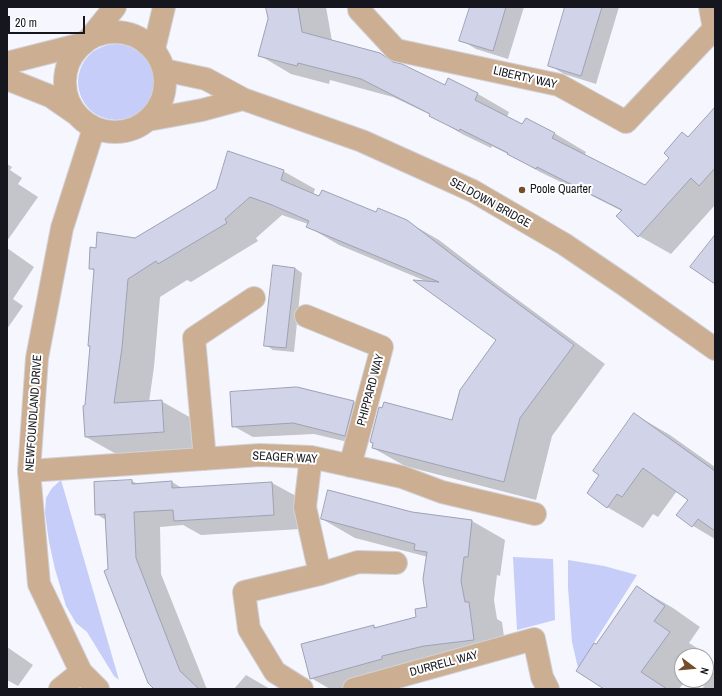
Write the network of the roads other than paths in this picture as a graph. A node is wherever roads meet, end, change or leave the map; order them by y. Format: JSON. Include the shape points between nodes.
{"nodes":[{"id":1,"x":115,"y":7,"type":"edge"},
{"id":2,"x":164,"y":7,"type":"edge"},
{"id":3,"x":359,"y":7,"type":"edge"},
{"id":4,"x":710,"y":7,"type":"edge"},
{"id":5,"x":86,"y":41,"type":"junction"},
{"id":6,"x":154,"y":49,"type":"junction"},
{"id":7,"x":7,"y":63,"type":"edge"},
{"id":8,"x":164,"y":70,"type":"junction"},
{"id":9,"x":7,"y":79,"type":"edge"},
{"id":10,"x":243,"y":99,"type":"junction"},
{"id":11,"x":77,"y":114,"type":"junction"},
{"id":12,"x":148,"y":120,"type":"junction"},
{"id":13,"x":94,"y":128,"type":"junction"},
{"id":14,"x":254,"y":298,"type":"dead end"},
{"id":15,"x":306,"y":316,"type":"dead end"},
{"id":16,"x":715,"y":349,"type":"edge"},
{"id":17,"x":311,"y":457,"type":"junction"},
{"id":18,"x":205,"y":459,"type":"junction"},
{"id":19,"x":350,"y":466,"type":"junction"},
{"id":20,"x":29,"y":471,"type":"junction"},
{"id":21,"x":535,"y":514,"type":"dead end"},
{"id":22,"x":396,"y":563,"type":"dead end"},
{"id":23,"x":320,"y":574,"type":"junction"},
{"id":24,"x":81,"y":672,"type":"junction"},
{"id":25,"x":60,"y":689,"type":"edge"},
{"id":26,"x":98,"y":689,"type":"edge"},
{"id":27,"x":302,"y":689,"type":"edge"},
{"id":28,"x":354,"y":689,"type":"edge"},
{"id":29,"x":548,"y":689,"type":"edge"}],
"edges":[{"from":1,"to":5,"type":"street"},
{"from":2,"to":6,"type":"street"},
{"from":3,"to":4,"type":"street","name":"LIBERTY WAY","via":[[396,50],[559,85],[626,122],[714,29]]},
{"from":5,"to":6,"type":"street","via":[[101,33],[124,32],[136,35]]},
{"from":5,"to":7,"type":"street"},
{"from":5,"to":11,"type":"street","via":[[74,54],[65,78],[70,103]]},
{"from":6,"to":8,"type":"street"},
{"from":8,"to":10,"type":"street","name":"SELDOWN BRIDGE","via":[[206,79]]},
{"from":8,"to":12,"type":"street","via":[[164,95],[155,113]]},
{"from":9,"to":11,"type":"street","via":[[50,96]]},
{"from":10,"to":12,"type":"street"},
{"from":10,"to":16,"type":"street","name":"SELDOWN BRIDGE","via":[[362,141],[473,190],[564,244]]},
{"from":11,"to":13,"type":"street"},
{"from":12,"to":13,"type":"street","via":[[123,132]]},
{"from":13,"to":20,"type":"street","name":"NEWFOUNDLAND DRIVE","via":[[62,228],[37,358]]},
{"from":14,"to":18,"type":"street","via":[[194,338]]},
{"from":15,"to":19,"type":"street","name":"PHIPPARD WAY","via":[[382,347]]},
{"from":17,"to":18,"type":"street","name":"SEAGER WAY","via":[[260,454]]},
{"from":17,"to":19,"type":"street","name":"SEAGER WAY"},
{"from":17,"to":23,"type":"street","via":[[305,507]]},
{"from":18,"to":20,"type":"street","name":"SEAGER WAY"},
{"from":19,"to":21,"type":"street","name":"SEAGER WAY","via":[[402,477],[442,492]]},
{"from":20,"to":24,"type":"street","name":"NEWFOUNDLAND DRIVE","via":[[39,584]]},
{"from":22,"to":23,"type":"street","via":[[358,562]]},
{"from":23,"to":27,"type":"street","via":[[244,592],[249,629],[275,672]]},
{"from":24,"to":25,"type":"street"},
{"from":24,"to":26,"type":"street","name":"NEWFOUNDLAND DRIVE"},
{"from":28,"to":29,"type":"street","name":"DURRELL WAY","via":[[534,639],[542,677]]}]}
